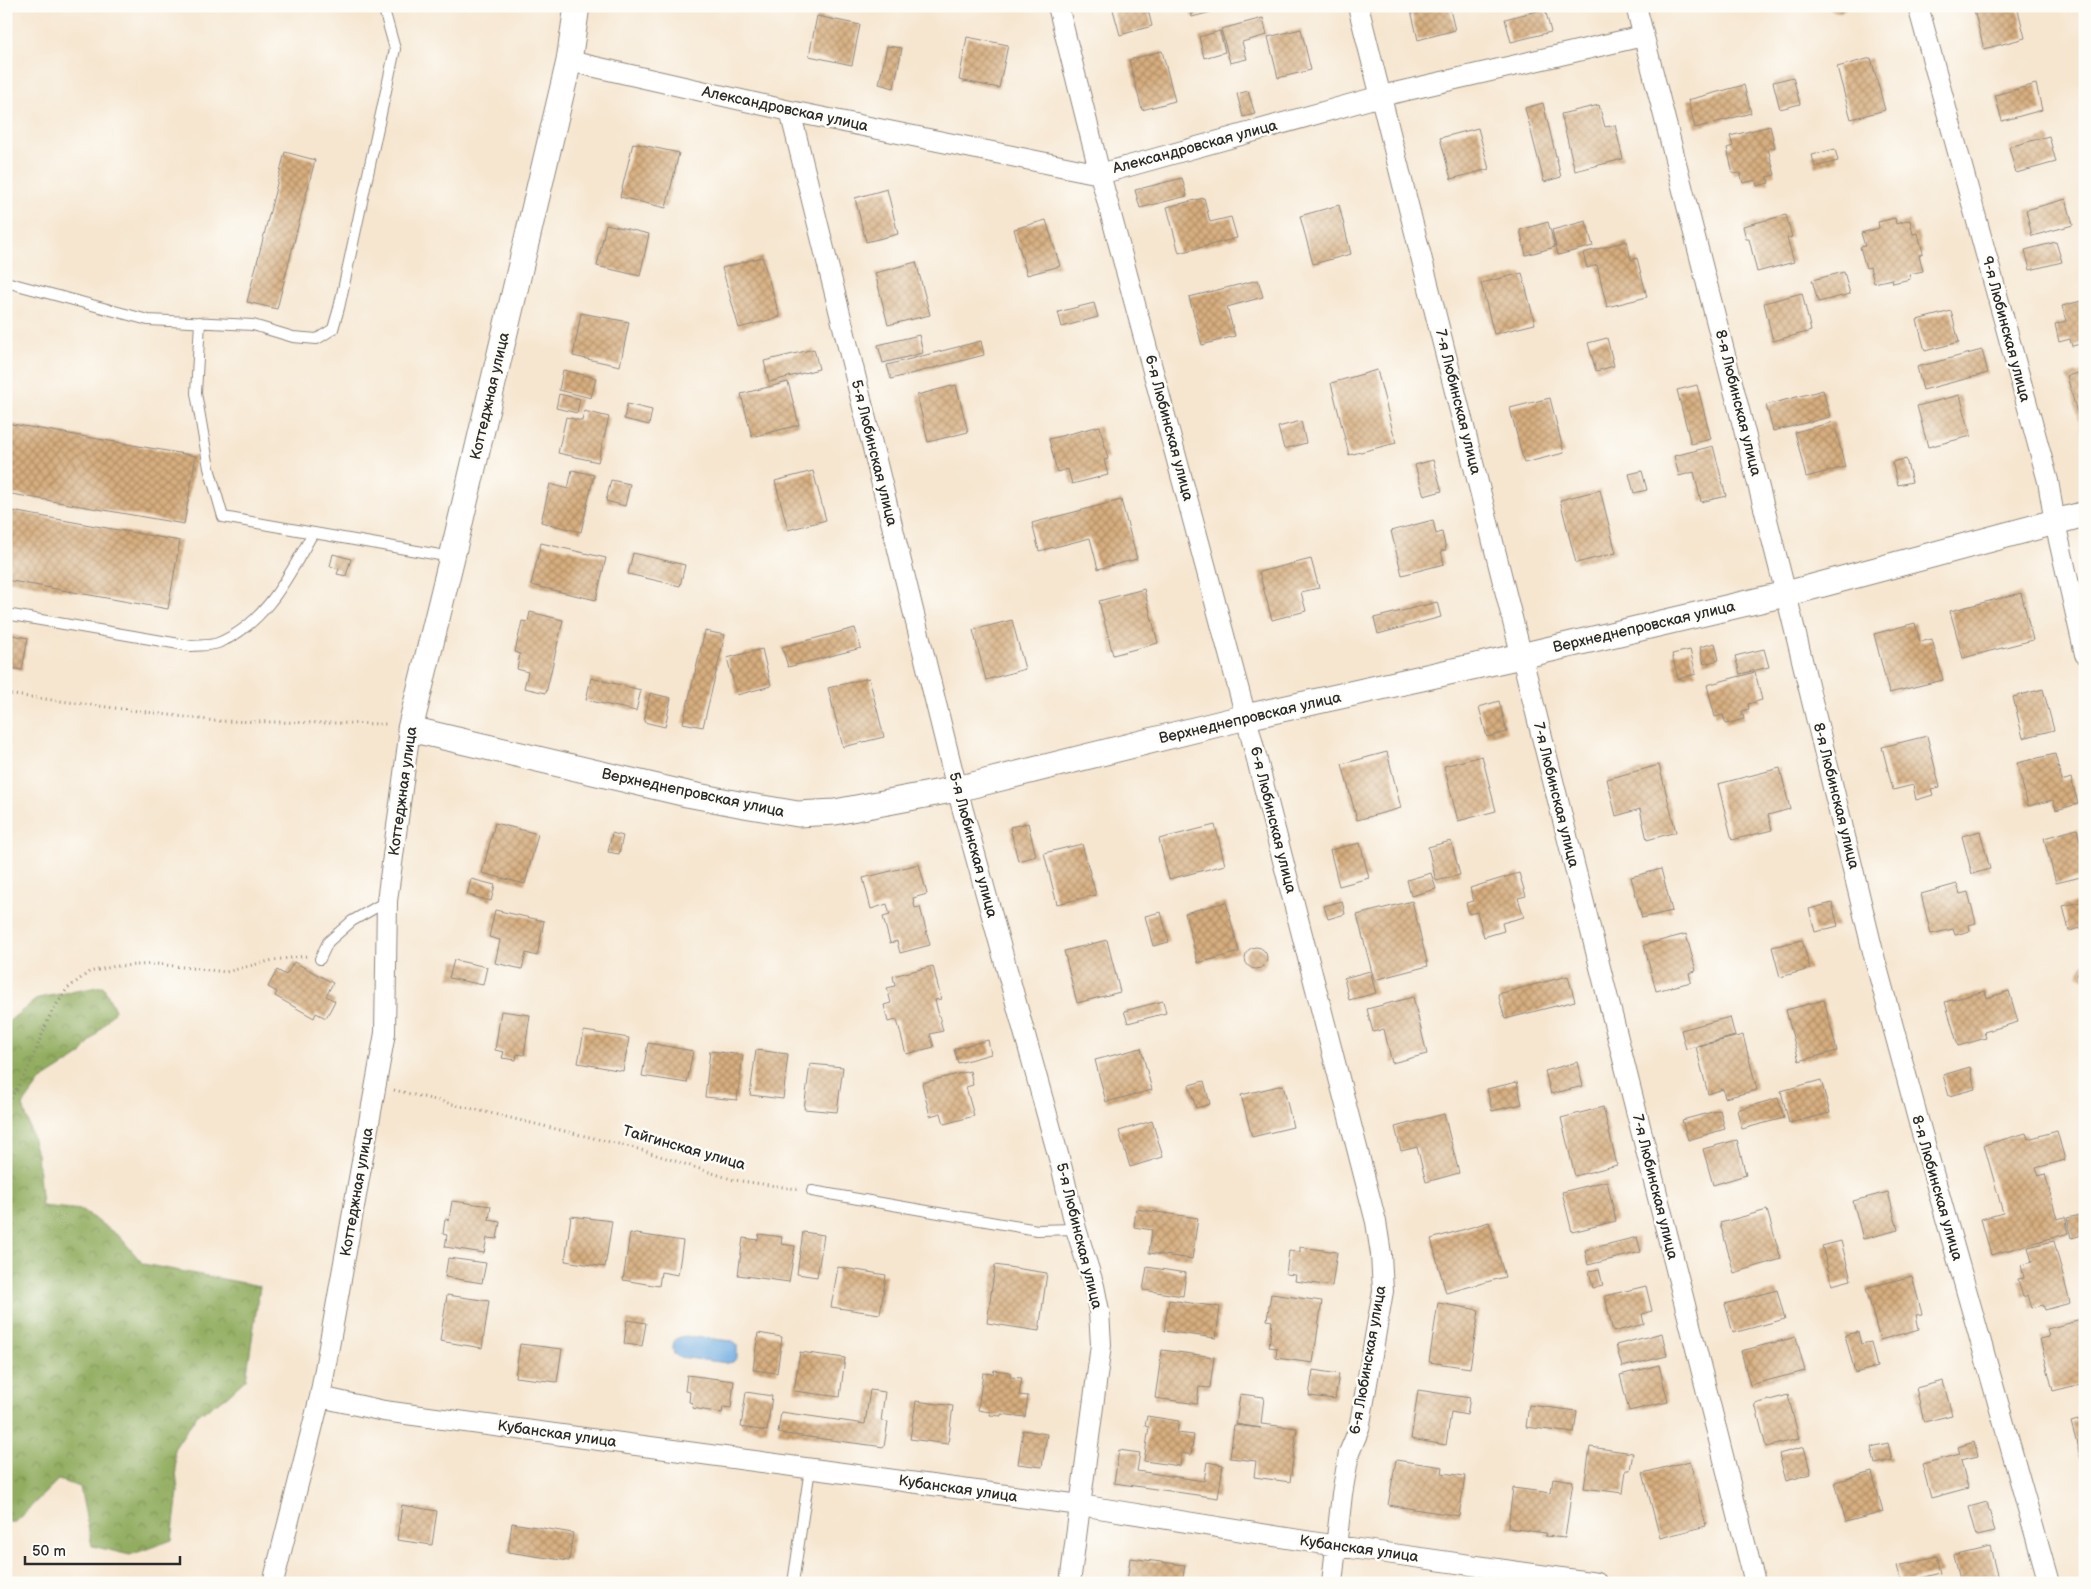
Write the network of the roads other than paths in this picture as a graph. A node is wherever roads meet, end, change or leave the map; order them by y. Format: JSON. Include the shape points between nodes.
{"nodes":[{"id":1,"x":383,"y":6,"type":"edge"},
{"id":2,"x":577,"y":6,"type":"edge"},
{"id":3,"x":1058,"y":6,"type":"edge"},
{"id":4,"x":1358,"y":6,"type":"edge"},
{"id":5,"x":1636,"y":6,"type":"edge"},
{"id":6,"x":1918,"y":6,"type":"edge"},
{"id":7,"x":1643,"y":36,"type":"junction"},
{"id":8,"x":569,"y":61,"type":"junction"},
{"id":9,"x":1381,"y":96,"type":"junction"},
{"id":10,"x":790,"y":111,"type":"junction"},
{"id":11,"x":1100,"y":174,"type":"junction"},
{"id":12,"x":6,"y":282,"type":"edge"},
{"id":13,"x":200,"y":322,"type":"junction"},
{"id":14,"x":2085,"y":514,"type":"edge"},
{"id":15,"x":2055,"y":523,"type":"junction"},
{"id":16,"x":313,"y":533,"type":"junction"},
{"id":17,"x":452,"y":557,"type":"junction"},
{"id":18,"x":1786,"y":594,"type":"junction"},
{"id":19,"x":6,"y":614,"type":"edge"},
{"id":20,"x":2085,"y":654,"type":"edge"},
{"id":21,"x":1521,"y":656,"type":"junction"},
{"id":22,"x":1246,"y":717,"type":"junction"},
{"id":23,"x":410,"y":728,"type":"junction"},
{"id":24,"x":957,"y":789,"type":"junction"},
{"id":25,"x":388,"y":901,"type":"junction"},
{"id":26,"x":320,"y":959,"type":"road end"},
{"id":27,"x":812,"y":1190,"type":"road end"},
{"id":28,"x":1076,"y":1229,"type":"junction"},
{"id":29,"x":320,"y":1397,"type":"junction"},
{"id":30,"x":810,"y":1469,"type":"junction"},
{"id":31,"x":1080,"y":1506,"type":"junction"},
{"id":32,"x":1337,"y":1546,"type":"junction"},
{"id":33,"x":273,"y":1583,"type":"edge"},
{"id":34,"x":793,"y":1583,"type":"edge"},
{"id":35,"x":1070,"y":1583,"type":"edge"},
{"id":36,"x":1332,"y":1583,"type":"edge"},
{"id":37,"x":1597,"y":1583,"type":"edge"},
{"id":38,"x":1755,"y":1583,"type":"edge"},
{"id":39,"x":2049,"y":1583,"type":"edge"}],
"edges":[{"from":1,"to":13,"type":"lane","via":[[395,49],[333,329],[318,339],[293,337],[253,324]]},
{"from":2,"to":8,"type":"street","name":"Коттеджная улица"},
{"from":3,"to":11,"type":"street","name":"6-я Любинская улица"},
{"from":4,"to":9,"type":"street","name":"7-я Любинская улица"},
{"from":5,"to":7,"type":"street","name":"8-я Любинская улица"},
{"from":6,"to":15,"type":"street","name":"9-я Любинская улица","via":[[2045,472]]},
{"from":7,"to":9,"type":"street","name":"Александровская улица"},
{"from":7,"to":18,"type":"street","name":"8-я Любинская улица"},
{"from":8,"to":10,"type":"street","name":"Александровская улица"},
{"from":8,"to":17,"type":"street","name":"Коттеджная улица"},
{"from":9,"to":11,"type":"street","name":"Александровская улица"},
{"from":9,"to":21,"type":"street","name":"7-я Любинская улица"},
{"from":10,"to":11,"type":"street","name":"Александровская улица"},
{"from":10,"to":24,"type":"street","name":"5-я Любинская улица"},
{"from":11,"to":22,"type":"street","name":"6-я Любинская улица"},
{"from":12,"to":13,"type":"lane","via":[[148,320]]},
{"from":13,"to":16,"type":"lane","via":[[196,393],[209,468],[223,517]]},
{"from":14,"to":15,"type":"street","name":"Верхнеднепровская улица"},
{"from":15,"to":18,"type":"street","name":"Верхнеднепровская улица"},
{"from":15,"to":20,"type":"street","name":"9-я Любинская улица"},
{"from":16,"to":17,"type":"lane"},
{"from":16,"to":19,"type":"lane","via":[[272,602],[240,632],[216,644],[191,646]]},
{"from":17,"to":23,"type":"street","name":"Коттеджная улица"},
{"from":18,"to":21,"type":"street","name":"Верхнеднепровская улица"},
{"from":18,"to":39,"type":"street","name":"8-я Любинская улица","via":[[1885,998]]},
{"from":21,"to":22,"type":"street","name":"Верхнеднепровская улица"},
{"from":21,"to":38,"type":"street","name":"7-я Любинская улица"},
{"from":22,"to":24,"type":"street","name":"Верхнеднепровская улица"},
{"from":22,"to":32,"type":"street","name":"6-я Любинская улица","via":[[1381,1254],[1383,1290],[1359,1429],[1348,1461],[1342,1494]]},
{"from":23,"to":24,"type":"street","name":"Верхнеднепровская улица","via":[[687,794],[798,814],[835,812]]},
{"from":23,"to":25,"type":"street","name":"Коттеджная улица"},
{"from":24,"to":28,"type":"street","name":"5-я Любинская улица"},
{"from":25,"to":26,"type":"lane","via":[[352,921],[328,942]]},
{"from":25,"to":29,"type":"street","name":"Коттеджная улица","via":[[385,1033]]},
{"from":27,"to":28,"type":"lane","via":[[1037,1230]]},
{"from":28,"to":31,"type":"street","name":"5-я Любинская улица","via":[[1094,1286],[1102,1345]]},
{"from":29,"to":30,"type":"street","name":"Кубанская улица","via":[[384,1411]]},
{"from":29,"to":33,"type":"street","name":"Коттеджная улица"},
{"from":30,"to":31,"type":"street","name":"Кубанская улица"},
{"from":30,"to":34,"type":"lane"},
{"from":31,"to":32,"type":"street","name":"Кубанская улица"},
{"from":31,"to":35,"type":"street","name":"5-я Любинская улица"},
{"from":32,"to":36,"type":"street","name":"6-я Любинская улица"},
{"from":32,"to":37,"type":"street","name":"Кубанская улица"}]}
